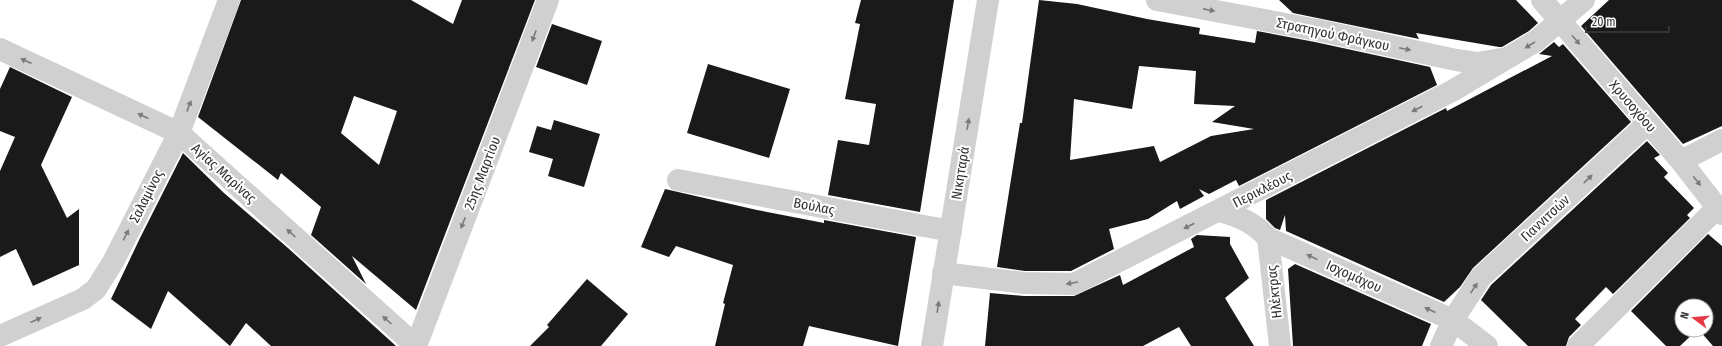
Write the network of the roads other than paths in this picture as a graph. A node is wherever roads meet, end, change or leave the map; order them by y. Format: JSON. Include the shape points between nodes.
{"nodes":[{"id":1,"x":229,"y":0,"type":"edge"},
{"id":2,"x":548,"y":0,"type":"edge"},
{"id":3,"x":988,"y":0,"type":"edge"},
{"id":4,"x":1157,"y":0,"type":"edge"},
{"id":5,"x":1542,"y":0,"type":"edge"},
{"id":6,"x":1584,"y":0,"type":"edge"},
{"id":7,"x":1560,"y":21,"type":"junction"},
{"id":8,"x":0,"y":49,"type":"edge"},
{"id":9,"x":1509,"y":58,"type":"junction"},
{"id":10,"x":1647,"y":124,"type":"junction"},
{"id":11,"x":179,"y":133,"type":"junction"},
{"id":12,"x":1722,"y":140,"type":"edge"},
{"id":13,"x":1681,"y":161,"type":"junction"},
{"id":14,"x":678,"y":180,"type":"dead end"},
{"id":15,"x":1220,"y":211,"type":"junction"},
{"id":16,"x":1720,"y":211,"type":"edge"},
{"id":17,"x":950,"y":231,"type":"junction"},
{"id":18,"x":1268,"y":238,"type":"junction"},
{"id":19,"x":943,"y":273,"type":"junction"},
{"id":20,"x":1453,"y":320,"type":"junction"},
{"id":21,"x":0,"y":336,"type":"edge"},
{"id":22,"x":416,"y":346,"type":"edge"},
{"id":23,"x":932,"y":346,"type":"edge"},
{"id":24,"x":1280,"y":346,"type":"edge"},
{"id":25,"x":1441,"y":346,"type":"edge"},
{"id":26,"x":1487,"y":346,"type":"edge"},
{"id":27,"x":1578,"y":346,"type":"edge"}],
"edges":[{"from":11,"to":1,"type":"street","name":"Σαλαμίνος","one_way":true},
{"from":2,"to":22,"type":"street","name":"25ης Μαρτίου","one_way":true},
{"from":17,"to":3,"type":"street","name":"Νικηταρά","one_way":true},
{"from":4,"to":9,"type":"street","name":"Στρατηγού Φράγκου","one_way":true,"via":[[1317,30],[1456,60],[1477,63]]},
{"from":5,"to":7,"type":"street","name":"Χρυσοχόου"},
{"from":6,"to":7,"type":"street","name":"Περικλέους"},
{"from":7,"to":9,"type":"street","name":"Περικλέους","one_way":true,"via":[[1536,41]]},
{"from":7,"to":10,"type":"street","name":"Χρυσοχόου","one_way":true},
{"from":11,"to":8,"type":"street","name":"Αγίας Μαρίνας","one_way":true},
{"from":9,"to":15,"type":"street","name":"Περικλέους","one_way":true,"via":[[1452,91]]},
{"from":10,"to":13,"type":"street","name":"Χρυσοχόου"},
{"from":20,"to":10,"type":"street","name":"Γιαννιτσών","one_way":true,"via":[[1481,277]]},
{"from":21,"to":11,"type":"street","name":"Σαλαμίνος","one_way":true,"via":[[83,299],[96,289],[113,262]]},
{"from":22,"to":11,"type":"street","name":"Αγίας Μαρίνας","one_way":true},
{"from":12,"to":13,"type":"street"},
{"from":13,"to":16,"type":"street","name":"Χρυσοχόου","one_way":true},
{"from":14,"to":17,"type":"street","name":"Βούλας"},
{"from":15,"to":18,"type":"street","name":"Ισχομάχου","via":[[1249,221],[1260,228]]},
{"from":15,"to":19,"type":"street","name":"Περικλέους","one_way":true,"via":[[1074,284],[1024,283]]},
{"from":16,"to":27,"type":"street"},
{"from":17,"to":19,"type":"street","name":"Νικηταρά"},
{"from":20,"to":18,"type":"street","name":"Ισχομάχου","one_way":true},
{"from":18,"to":24,"type":"street","name":"Ηλέκτρας"},
{"from":23,"to":19,"type":"street","name":"Νικηταρά","one_way":true},
{"from":20,"to":25,"type":"street","name":"Γιαννιτσών"},
{"from":20,"to":26,"type":"street","name":"Ισχομάχου"}]}
